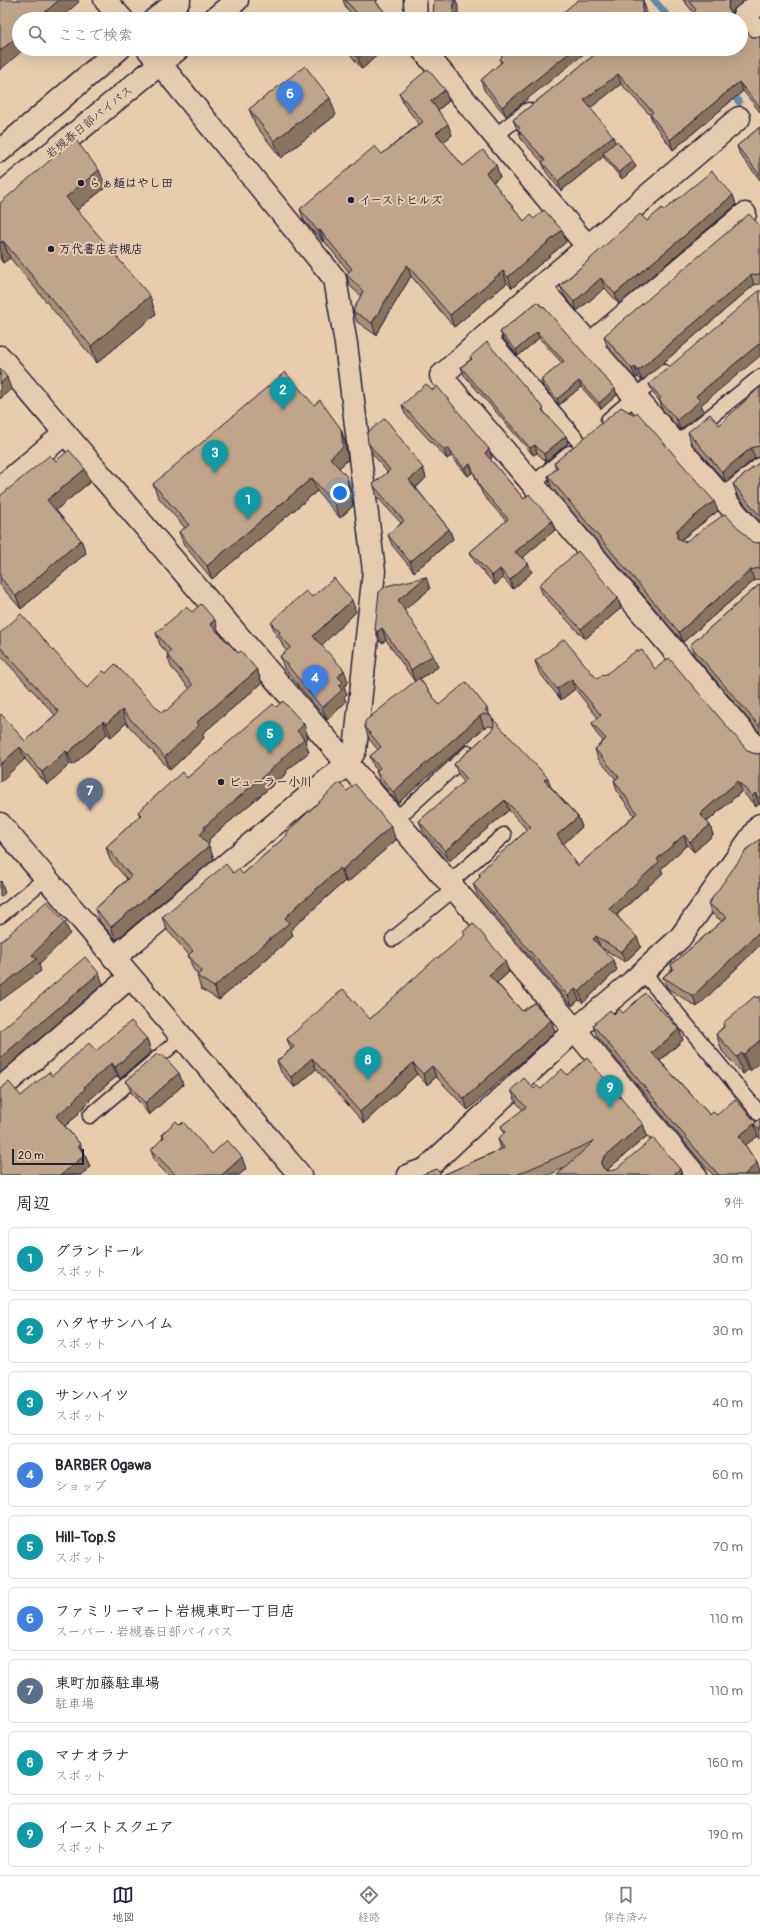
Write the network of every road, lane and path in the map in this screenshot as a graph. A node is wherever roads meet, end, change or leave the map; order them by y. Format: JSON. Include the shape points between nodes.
{"nodes":[{"id":1,"x":106,"y":0,"type":"edge"},
{"id":2,"x":179,"y":0,"type":"edge"},
{"id":3,"x":237,"y":0,"type":"edge"},
{"id":4,"x":415,"y":0,"type":"edge"},
{"id":5,"x":760,"y":3,"type":"edge"},
{"id":6,"x":116,"y":12,"type":"edge"},
{"id":7,"x":164,"y":12,"type":"edge"},
{"id":8,"x":222,"y":12,"type":"edge"},
{"id":9,"x":416,"y":12,"type":"edge"},
{"id":10,"x":748,"y":13,"type":"edge"},
{"id":11,"x":748,"y":21,"type":"edge"},
{"id":12,"x":760,"y":35,"type":"edge"},
{"id":13,"x":110,"y":56,"type":"edge"},
{"id":14,"x":154,"y":56,"type":"edge"},
{"id":15,"x":428,"y":56,"type":"edge"},
{"id":16,"x":537,"y":102,"type":"edge"},
{"id":17,"x":739,"y":118,"type":"dead end"},
{"id":18,"x":495,"y":136,"type":"junction"},
{"id":19,"x":0,"y":151,"type":"edge"},
{"id":20,"x":0,"y":195,"type":"edge"},
{"id":21,"x":745,"y":214,"type":"dead end"},
{"id":22,"x":588,"y":247,"type":"junction"},
{"id":23,"x":540,"y":287,"type":"junction"},
{"id":24,"x":488,"y":334,"type":"junction"},
{"id":25,"x":590,"y":344,"type":"junction"},
{"id":26,"x":0,"y":357,"type":"edge"},
{"id":27,"x":677,"y":361,"type":"edge"},
{"id":28,"x":760,"y":377,"type":"edge"},
{"id":29,"x":635,"y":396,"type":"junction"},
{"id":30,"x":65,"y":433,"type":"junction"},
{"id":31,"x":580,"y":443,"type":"junction"},
{"id":32,"x":676,"y":444,"type":"junction"},
{"id":33,"x":760,"y":465,"type":"edge"},
{"id":34,"x":533,"y":484,"type":"junction"},
{"id":35,"x":0,"y":488,"type":"edge"},
{"id":36,"x":726,"y":508,"type":"junction"},
{"id":37,"x":760,"y":541,"type":"edge"},
{"id":38,"x":479,"y":744,"type":"edge"},
{"id":39,"x":760,"y":752,"type":"edge"},
{"id":40,"x":347,"y":764,"type":"junction"},
{"id":41,"x":395,"y":820,"type":"junction"},
{"id":42,"x":0,"y":824,"type":"edge"},
{"id":43,"x":760,"y":825,"type":"edge"},
{"id":44,"x":504,"y":835,"type":"dead end"},
{"id":45,"x":46,"y":878,"type":"junction"},
{"id":46,"x":451,"y":886,"type":"junction"},
{"id":47,"x":0,"y":916,"type":"edge"},
{"id":48,"x":393,"y":939,"type":"dead end"},
{"id":49,"x":114,"y":958,"type":"junction"},
{"id":50,"x":643,"y":972,"type":"junction"},
{"id":51,"x":130,"y":977,"type":"junction"},
{"id":52,"x":574,"y":1030,"type":"junction"},
{"id":53,"x":182,"y":1037,"type":"junction"},
{"id":54,"x":0,"y":1089,"type":"edge"},
{"id":55,"x":760,"y":1114,"type":"edge"},
{"id":56,"x":90,"y":1116,"type":"dead end"},
{"id":57,"x":300,"y":1175,"type":"edge"},
{"id":58,"x":409,"y":1175,"type":"edge"},
{"id":59,"x":695,"y":1175,"type":"edge"}],
"edges":[{"from":1,"to":6,"type":"main road"},
{"from":2,"to":7,"type":"main road"},
{"from":3,"to":8,"type":"main road"},
{"from":4,"to":9,"type":"main road"},
{"from":5,"to":10,"type":"main road"},
{"from":11,"to":12,"type":"main road"},
{"from":13,"to":19,"type":"main road"},
{"from":14,"to":20,"type":"main road","name":"岩槻春日部バイパス"},
{"from":14,"to":40,"type":"main road","via":[[335,279],[346,344],[374,572],[355,750]]},
{"from":15,"to":18,"type":"main road"},
{"from":16,"to":18,"type":"lane"},
{"from":17,"to":22,"type":"main road"},
{"from":18,"to":22,"type":"main road"},
{"from":21,"to":25,"type":"main road"},
{"from":22,"to":23,"type":"main road"},
{"from":23,"to":24,"type":"main road"},
{"from":23,"to":25,"type":"main road"},
{"from":24,"to":31,"type":"lane"},
{"from":24,"to":34,"type":"main road","via":[[441,376]]},
{"from":25,"to":29,"type":"main road"},
{"from":26,"to":30,"type":"main road"},
{"from":27,"to":29,"type":"lane"},
{"from":28,"to":32,"type":"lane"},
{"from":29,"to":31,"type":"lane"},
{"from":29,"to":32,"type":"main road"},
{"from":30,"to":35,"type":"main road"},
{"from":30,"to":40,"type":"main road"},
{"from":31,"to":34,"type":"lane"},
{"from":32,"to":36,"type":"main road"},
{"from":33,"to":36,"type":"lane"},
{"from":34,"to":39,"type":"main road","via":[[685,652]]},
{"from":36,"to":37,"type":"main road"},
{"from":38,"to":41,"type":"lane"},
{"from":40,"to":41,"type":"main road"},
{"from":40,"to":49,"type":"main road"},
{"from":41,"to":46,"type":"main road"},
{"from":42,"to":45,"type":"main road"},
{"from":43,"to":50,"type":"main road","via":[[680,938]]},
{"from":44,"to":46,"type":"lane"},
{"from":45,"to":47,"type":"lane"},
{"from":45,"to":49,"type":"main road"},
{"from":46,"to":48,"type":"lane"},
{"from":46,"to":52,"type":"main road"},
{"from":49,"to":51,"type":"main road"},
{"from":50,"to":52,"type":"main road"},
{"from":50,"to":55,"type":"lane"},
{"from":51,"to":53,"type":"main road"},
{"from":51,"to":54,"type":"main road"},
{"from":52,"to":58,"type":"main road","via":[[426,1169]]},
{"from":52,"to":59,"type":"main road","via":[[656,1140]]},
{"from":53,"to":56,"type":"lane"},
{"from":53,"to":57,"type":"main road"}]}
